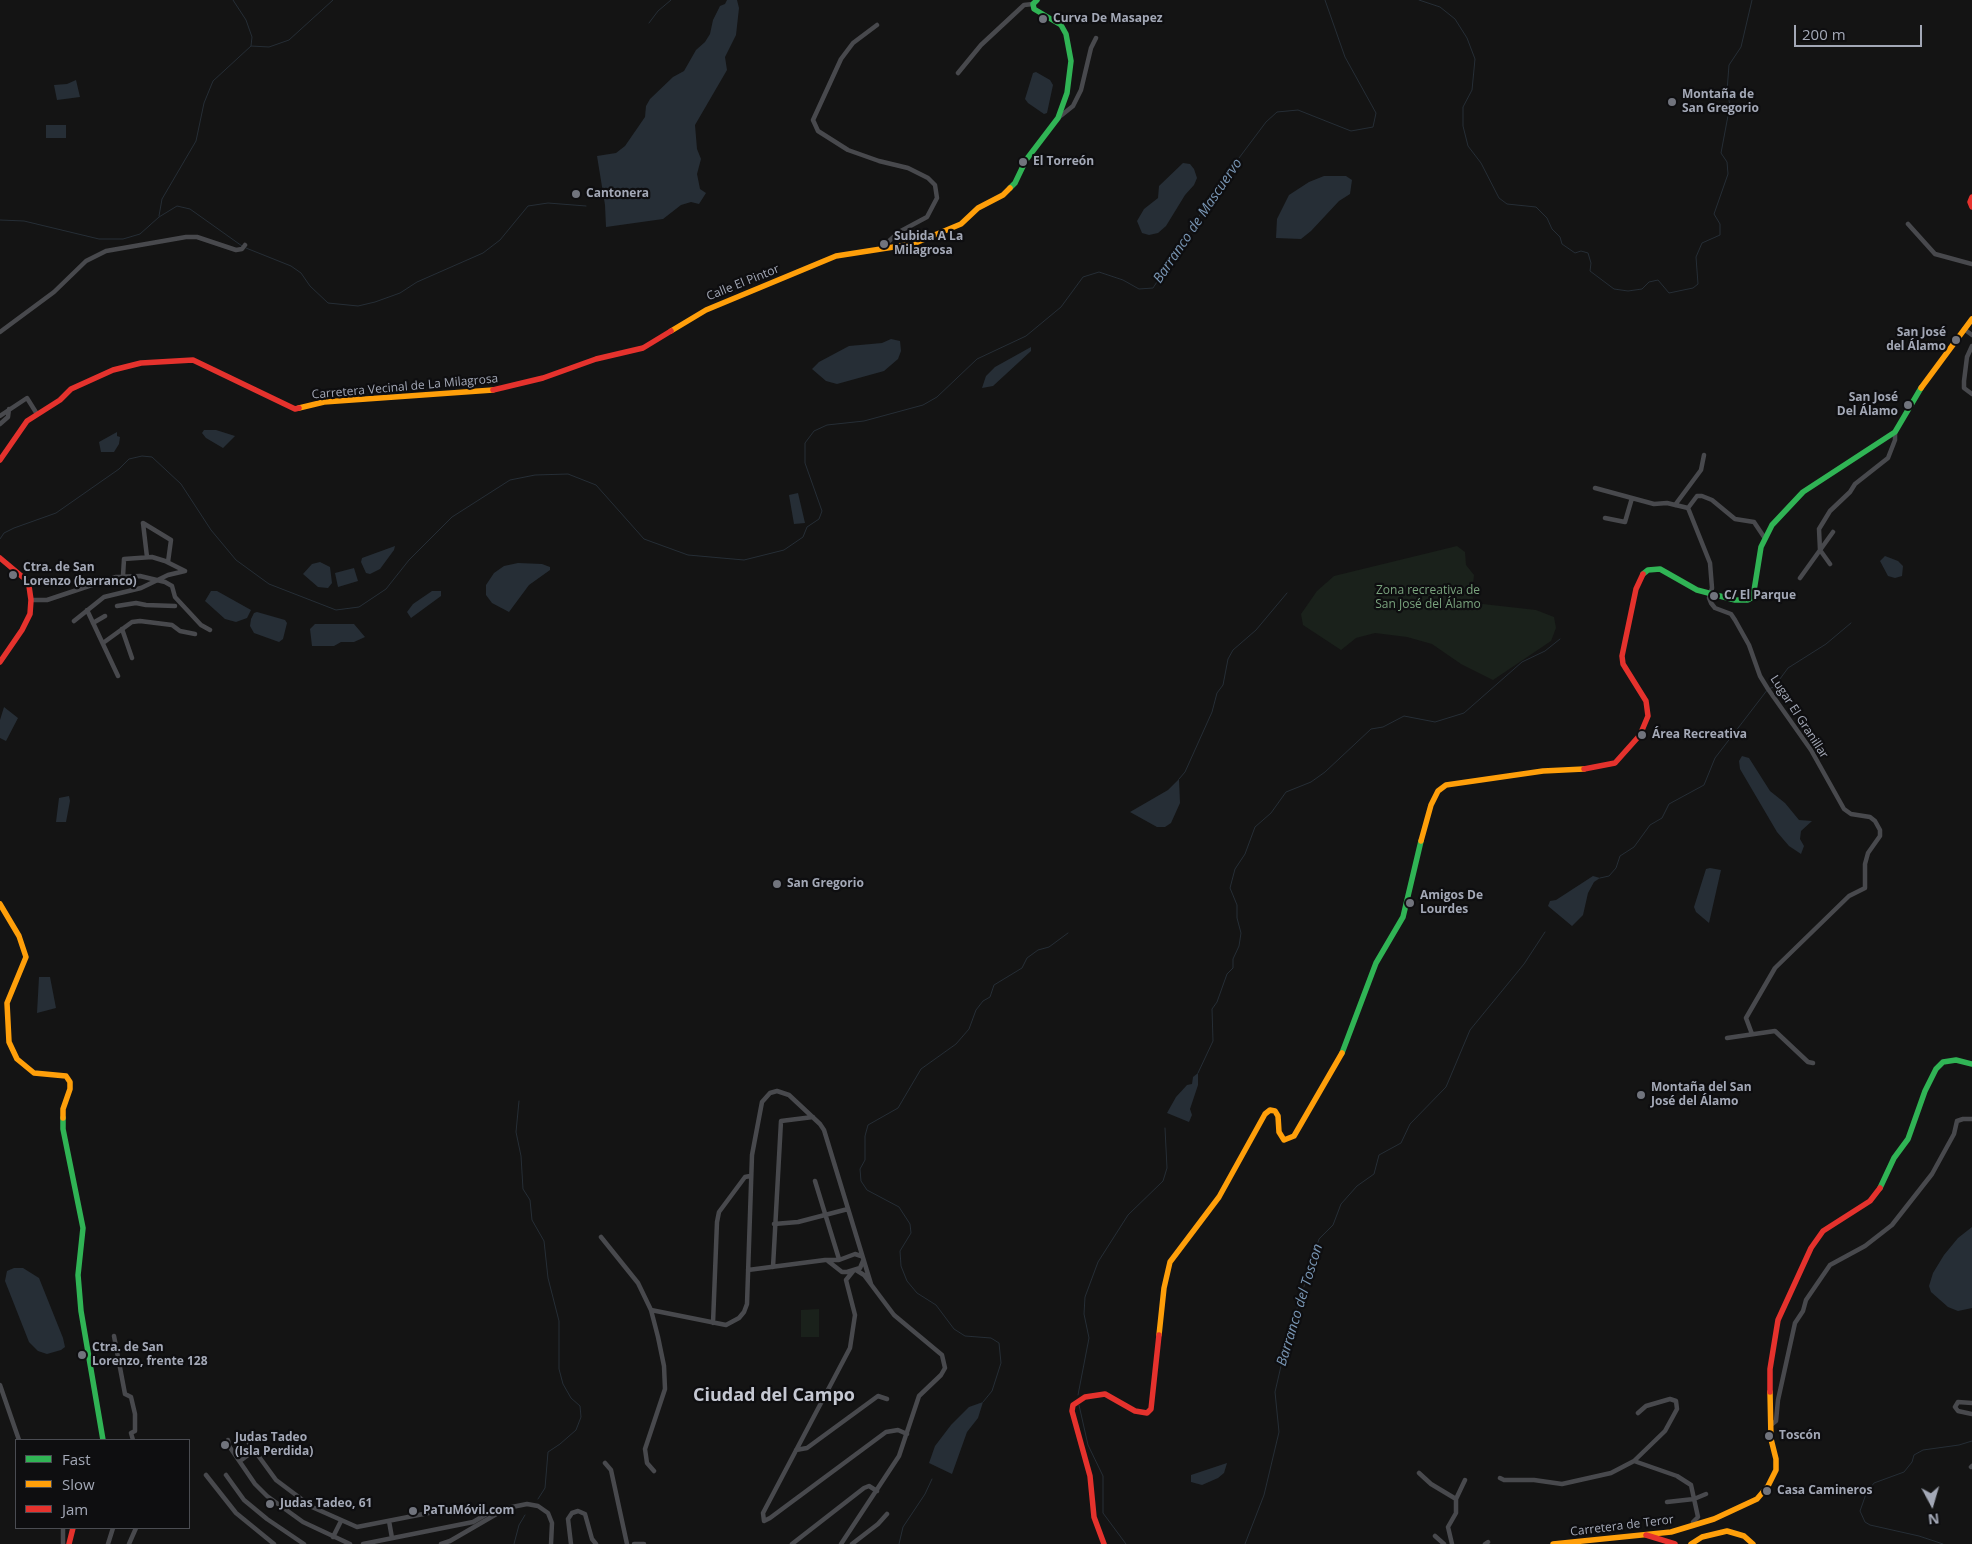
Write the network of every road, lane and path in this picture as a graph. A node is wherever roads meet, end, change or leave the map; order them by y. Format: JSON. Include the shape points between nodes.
{"nodes":[{"id":1,"x":1035,"y":2,"type":"edge"},
{"id":2,"x":876,"y":25,"type":"dead end"},
{"id":3,"x":1096,"y":38,"type":"dead end"},
{"id":4,"x":958,"y":73,"type":"dead end"},
{"id":5,"x":1058,"y":118,"type":"junction"},
{"id":6,"x":1972,"y":197,"type":"edge"},
{"id":7,"x":1972,"y":207,"type":"edge"},
{"id":8,"x":1908,"y":224,"type":"dead end"},
{"id":9,"x":245,"y":246,"type":"dead end"},
{"id":10,"x":886,"y":247,"type":"junction"},
{"id":11,"x":1972,"y":264,"type":"edge"},
{"id":12,"x":1972,"y":319,"type":"edge"},
{"id":13,"x":1964,"y":329,"type":"junction"},
{"id":14,"x":0,"y":332,"type":"edge"},
{"id":15,"x":1972,"y":335,"type":"edge"},
{"id":16,"x":1972,"y":347,"type":"edge"},
{"id":17,"x":615,"y":355,"type":"joint"},
{"id":18,"x":1972,"y":394,"type":"edge"},
{"id":19,"x":9,"y":409,"type":"junction"},
{"id":20,"x":37,"y":414,"type":"junction"},
{"id":21,"x":0,"y":416,"type":"edge"},
{"id":22,"x":0,"y":424,"type":"edge"},
{"id":23,"x":1895,"y":432,"type":"junction"},
{"id":24,"x":1704,"y":455,"type":"dead end"},
{"id":25,"x":0,"y":460,"type":"edge"},
{"id":26,"x":1595,"y":488,"type":"dead end"},
{"id":27,"x":1632,"y":498,"type":"junction"},
{"id":28,"x":1676,"y":505,"type":"junction"},
{"id":29,"x":1688,"y":508,"type":"junction"},
{"id":30,"x":1605,"y":518,"type":"dead end"},
{"id":31,"x":1833,"y":532,"type":"dead end"},
{"id":32,"x":1764,"y":537,"type":"junction"},
{"id":33,"x":1820,"y":550,"type":"junction"},
{"id":34,"x":147,"y":557,"type":"junction"},
{"id":35,"x":1,"y":559,"type":"edge"},
{"id":36,"x":168,"y":562,"type":"junction"},
{"id":37,"x":1830,"y":564,"type":"dead end"},
{"id":38,"x":123,"y":576,"type":"junction"},
{"id":39,"x":1800,"y":578,"type":"dead end"},
{"id":40,"x":157,"y":580,"type":"junction"},
{"id":41,"x":1709,"y":594,"type":"junction"},
{"id":42,"x":31,"y":600,"type":"junction"},
{"id":43,"x":117,"y":606,"type":"dead end"},
{"id":44,"x":175,"y":606,"type":"dead end"},
{"id":45,"x":87,"y":610,"type":"junction"},
{"id":46,"x":105,"y":616,"type":"dead end"},
{"id":47,"x":74,"y":621,"type":"dead end"},
{"id":48,"x":93,"y":623,"type":"junction"},
{"id":49,"x":122,"y":629,"type":"junction"},
{"id":50,"x":210,"y":630,"type":"dead end"},
{"id":51,"x":195,"y":634,"type":"dead end"},
{"id":52,"x":103,"y":643,"type":"junction"},
{"id":53,"x":132,"y":658,"type":"dead end"},
{"id":54,"x":0,"y":662,"type":"edge"},
{"id":55,"x":118,"y":676,"type":"dead end"},
{"id":56,"x":0,"y":904,"type":"edge"},
{"id":57,"x":1752,"y":1034,"type":"junction"},
{"id":58,"x":1727,"y":1038,"type":"dead end"},
{"id":59,"x":1813,"y":1063,"type":"dead end"},
{"id":60,"x":1972,"y":1064,"type":"edge"},
{"id":61,"x":813,"y":1117,"type":"junction"},
{"id":62,"x":1972,"y":1120,"type":"edge"},
{"id":63,"x":750,"y":1176,"type":"junction"},
{"id":64,"x":815,"y":1181,"type":"dead end"},
{"id":65,"x":848,"y":1209,"type":"junction"},
{"id":66,"x":827,"y":1216,"type":"junction"},
{"id":67,"x":774,"y":1224,"type":"junction"},
{"id":68,"x":601,"y":1237,"type":"dead end"},
{"id":69,"x":862,"y":1258,"type":"junction"},
{"id":70,"x":825,"y":1260,"type":"junction"},
{"id":71,"x":839,"y":1260,"type":"junction"},
{"id":72,"x":773,"y":1267,"type":"junction"},
{"id":73,"x":748,"y":1270,"type":"junction"},
{"id":74,"x":840,"y":1270,"type":"junction"},
{"id":75,"x":855,"y":1270,"type":"junction"},
{"id":76,"x":871,"y":1284,"type":"junction"},
{"id":77,"x":849,"y":1287,"type":"junction"},
{"id":78,"x":651,"y":1310,"type":"junction"},
{"id":79,"x":713,"y":1323,"type":"junction"},
{"id":80,"x":114,"y":1336,"type":"dead end"},
{"id":81,"x":0,"y":1384,"type":"edge"},
{"id":82,"x":887,"y":1398,"type":"dead end"},
{"id":83,"x":1972,"y":1403,"type":"edge"},
{"id":84,"x":1638,"y":1413,"type":"dead end"},
{"id":85,"x":1972,"y":1414,"type":"edge"},
{"id":86,"x":1771,"y":1425,"type":"junction"},
{"id":87,"x":906,"y":1434,"type":"junction"},
{"id":88,"x":19,"y":1439,"type":"edge"},
{"id":89,"x":103,"y":1439,"type":"edge"},
{"id":90,"x":132,"y":1439,"type":"edge"},
{"id":91,"x":228,"y":1440,"type":"dead end"},
{"id":92,"x":249,"y":1443,"type":"dead end"},
{"id":93,"x":254,"y":1450,"type":"junction"},
{"id":94,"x":796,"y":1450,"type":"junction"},
{"id":95,"x":240,"y":1461,"type":"junction"},
{"id":96,"x":1634,"y":1461,"type":"junction"},
{"id":97,"x":606,"y":1463,"type":"dead end"},
{"id":98,"x":654,"y":1471,"type":"dead end"},
{"id":99,"x":1419,"y":1473,"type":"dead end"},
{"id":100,"x":206,"y":1475,"type":"dead end"},
{"id":101,"x":226,"y":1475,"type":"dead end"},
{"id":102,"x":1500,"y":1478,"type":"dead end"},
{"id":103,"x":1465,"y":1480,"type":"dead end"},
{"id":104,"x":877,"y":1491,"type":"junction"},
{"id":105,"x":1706,"y":1494,"type":"dead end"},
{"id":106,"x":1456,"y":1499,"type":"junction"},
{"id":107,"x":1694,"y":1499,"type":"junction"},
{"id":108,"x":1667,"y":1502,"type":"dead end"},
{"id":109,"x":449,"y":1509,"type":"dead end"},
{"id":110,"x":504,"y":1510,"type":"junction"},
{"id":111,"x":887,"y":1514,"type":"dead end"},
{"id":112,"x":341,"y":1521,"type":"junction"},
{"id":113,"x":389,"y":1521,"type":"junction"},
{"id":114,"x":1693,"y":1526,"type":"junction"},
{"id":115,"x":63,"y":1529,"type":"edge"},
{"id":116,"x":73,"y":1529,"type":"edge"},
{"id":117,"x":113,"y":1529,"type":"edge"},
{"id":118,"x":136,"y":1529,"type":"edge"},
{"id":119,"x":1671,"y":1532,"type":"junction"},
{"id":120,"x":1646,"y":1535,"type":"junction"},
{"id":121,"x":1435,"y":1536,"type":"dead end"},
{"id":122,"x":334,"y":1537,"type":"junction"},
{"id":123,"x":392,"y":1538,"type":"junction"},
{"id":124,"x":63,"y":1544,"type":"edge"},
{"id":125,"x":69,"y":1544,"type":"edge"},
{"id":126,"x":108,"y":1544,"type":"edge"},
{"id":127,"x":129,"y":1544,"type":"edge"},
{"id":128,"x":274,"y":1544,"type":"edge"},
{"id":129,"x":304,"y":1544,"type":"edge"},
{"id":130,"x":350,"y":1544,"type":"edge"},
{"id":131,"x":364,"y":1544,"type":"edge"},
{"id":132,"x":441,"y":1544,"type":"edge"},
{"id":133,"x":551,"y":1544,"type":"edge"},
{"id":134,"x":571,"y":1544,"type":"edge"},
{"id":135,"x":596,"y":1544,"type":"edge"},
{"id":136,"x":628,"y":1544,"type":"edge"},
{"id":137,"x":634,"y":1544,"type":"edge"},
{"id":138,"x":644,"y":1544,"type":"edge"},
{"id":139,"x":792,"y":1544,"type":"edge"},
{"id":140,"x":843,"y":1544,"type":"edge"},
{"id":141,"x":852,"y":1544,"type":"edge"},
{"id":142,"x":1104,"y":1544,"type":"edge"},
{"id":143,"x":1444,"y":1544,"type":"edge"},
{"id":144,"x":1452,"y":1544,"type":"edge"},
{"id":145,"x":1553,"y":1544,"type":"edge"},
{"id":146,"x":1675,"y":1544,"type":"edge"},
{"id":147,"x":1691,"y":1544,"type":"edge"},
{"id":148,"x":1752,"y":1544,"type":"edge"}],
"edges":[{"from":1,"to":4,"type":"street","via":[[1024,5],[981,45]]},
{"from":1,"to":5,"type":"street","via":[[1037,12],[1061,25],[1066,34],[1070,75],[1068,93]]},
{"from":2,"to":10,"type":"street","via":[[853,43],[841,59],[813,120],[818,131],[848,150],[879,162],[908,168],[935,185],[937,198],[927,217],[899,232]]},
{"from":3,"to":5,"type":"street","via":[[1077,98],[1073,106]]},
{"from":5,"to":10,"type":"street","via":[[1026,160],[1015,183],[1003,195],[978,208],[960,224],[913,244]]},
{"from":6,"to":7,"type":"street"},
{"from":8,"to":11,"type":"street","via":[[1935,254]]},
{"from":9,"to":14,"type":"street","via":[[236,250],[186,236],[106,251],[86,261],[54,292]]},
{"from":10,"to":17,"type":"street","name":"Calle El Pintor","via":[[836,256],[706,310],[643,348]]},
{"from":12,"to":13,"type":"street"},
{"from":13,"to":15,"type":"street"},
{"from":13,"to":23,"type":"street","via":[[1914,398]]},
{"from":16,"to":18,"type":"street","via":[[1967,357],[1964,388]]},
{"from":17,"to":20,"type":"street","name":"Carretera Vecinal de La Milagrosa","via":[[499,390],[324,402],[295,409],[200,362],[141,363],[113,370],[79,385]]},
{"from":19,"to":20,"type":"street","via":[[27,398]]},
{"from":19,"to":21,"type":"street"},
{"from":19,"to":22,"type":"street","via":[[8,417]]},
{"from":20,"to":25,"type":"street","name":"Carretera Vecinal de La Milagrosa","via":[[19,431]]},
{"from":23,"to":32,"type":"street","via":[[1803,492]]},
{"from":23,"to":33,"type":"street","via":[[1888,458],[1855,484],[1824,519],[1819,529]]},
{"from":24,"to":28,"type":"street","via":[[1701,470]]},
{"from":26,"to":27,"type":"street"},
{"from":27,"to":28,"type":"street"},
{"from":27,"to":30,"type":"street","via":[[1624,522]]},
{"from":28,"to":29,"type":"street"},
{"from":29,"to":32,"type":"street","via":[[1697,496],[1702,496],[1735,519],[1754,522]]},
{"from":29,"to":41,"type":"street","via":[[1710,563],[1712,581]]},
{"from":31,"to":33,"type":"street"},
{"from":32,"to":41,"type":"street","via":[[1753,596],[1743,602]]},
{"from":33,"to":37,"type":"street"},
{"from":33,"to":39,"type":"street"},
{"from":34,"to":36,"type":"street"},
{"from":34,"to":36,"type":"street","via":[[143,523],[171,540]]},
{"from":34,"to":38,"type":"street","via":[[124,559]]},
{"from":35,"to":42,"type":"street","via":[[25,579]]},
{"from":36,"to":40,"type":"street","via":[[185,572]]},
{"from":38,"to":40,"type":"street"},
{"from":38,"to":42,"type":"street","via":[[47,600]]},
{"from":40,"to":45,"type":"street","via":[[141,588],[104,597]]},
{"from":40,"to":50,"type":"street","via":[[172,586],[175,597],[201,625]]},
{"from":41,"to":57,"type":"street","name":"Lugar El Granillar","via":[[1715,608],[1731,614],[1735,620],[1749,645],[1760,676],[1811,750],[1844,809],[1875,821],[1880,830],[1878,840],[1868,853],[1863,890],[1849,896],[1775,968],[1746,1018]]},
{"from":41,"to":142,"type":"street","via":[[1660,569],[1648,570],[1639,580],[1623,664],[1646,701],[1647,724],[1615,762],[1588,769],[1458,782],[1438,791],[1424,829],[1403,917],[1376,963],[1347,1044],[1302,1125],[1294,1136],[1284,1140],[1275,1111],[1265,1114],[1219,1197],[1170,1262],[1164,1288],[1151,1409],[1147,1413],[1135,1411],[1105,1394],[1085,1397],[1073,1405],[1090,1476],[1094,1517]]},
{"from":42,"to":54,"type":"street","via":[[30,614],[22,630]]},
{"from":43,"to":44,"type":"street","via":[[136,603]]},
{"from":45,"to":47,"type":"street"},
{"from":45,"to":48,"type":"street"},
{"from":46,"to":48,"type":"street"},
{"from":48,"to":52,"type":"street"},
{"from":49,"to":51,"type":"street","via":[[132,622],[153,621]]},
{"from":49,"to":52,"type":"street"},
{"from":49,"to":53,"type":"street"},
{"from":52,"to":55,"type":"street"},
{"from":56,"to":89,"type":"street","via":[[20,936],[26,957],[8,1003],[9,1042],[17,1059],[34,1073],[59,1074],[70,1082],[63,1109],[63,1129],[83,1228],[78,1275],[81,1311]]},
{"from":57,"to":58,"type":"street"},
{"from":57,"to":59,"type":"street","via":[[1778,1032],[1808,1062]]},
{"from":60,"to":86,"type":"street","name":"Carretera de Teror","via":[[1956,1060],[1943,1062],[1936,1069],[1908,1139],[1894,1158],[1881,1187],[1870,1201],[1824,1231],[1811,1248],[1778,1320],[1770,1369]]},
{"from":61,"to":63,"type":"street","via":[[789,1095],[778,1091],[770,1093],[762,1102],[758,1116]]},
{"from":61,"to":65,"type":"street","via":[[824,1130]]},
{"from":61,"to":67,"type":"street","via":[[781,1122]]},
{"from":62,"to":86,"type":"street","via":[[1957,1122],[1932,1174],[1892,1225],[1830,1265],[1806,1300],[1793,1329],[1776,1421]]},
{"from":63,"to":73,"type":"street"},
{"from":63,"to":79,"type":"street","via":[[745,1177],[724,1203],[718,1217]]},
{"from":64,"to":66,"type":"street"},
{"from":65,"to":66,"type":"street"},
{"from":65,"to":69,"type":"street"},
{"from":66,"to":67,"type":"street"},
{"from":66,"to":71,"type":"street"},
{"from":67,"to":72,"type":"street"},
{"from":68,"to":78,"type":"street","via":[[638,1283]]},
{"from":69,"to":71,"type":"street","via":[[856,1254]]},
{"from":69,"to":75,"type":"street","via":[[863,1264]]},
{"from":69,"to":76,"type":"street"},
{"from":70,"to":71,"type":"street"},
{"from":70,"to":72,"type":"street"},
{"from":70,"to":74,"type":"street"},
{"from":71,"to":74,"type":"street"},
{"from":72,"to":73,"type":"street"},
{"from":73,"to":79,"type":"street","via":[[744,1312],[733,1323]]},
{"from":74,"to":75,"type":"street"},
{"from":74,"to":77,"type":"street"},
{"from":75,"to":76,"type":"street","via":[[864,1274]]},
{"from":75,"to":77,"type":"street","via":[[847,1276]]},
{"from":76,"to":87,"type":"street","via":[[894,1315],[945,1361],[941,1375],[919,1396]]},
{"from":77,"to":94,"type":"street","via":[[855,1315],[850,1348]]},
{"from":78,"to":79,"type":"street"},
{"from":78,"to":98,"type":"street","via":[[665,1378],[661,1403],[645,1449],[647,1463]]},
{"from":80,"to":90,"type":"street","via":[[125,1394],[131,1397],[135,1414]]},
{"from":81,"to":88,"type":"street"},
{"from":82,"to":94,"type":"street","via":[[878,1396],[807,1448]]},
{"from":83,"to":85,"type":"street","via":[[1958,1402],[1955,1407],[1958,1411]]},
{"from":84,"to":96,"type":"street","via":[[1646,1406],[1670,1398],[1677,1404],[1665,1431]]},
{"from":86,"to":114,"type":"street","name":"Carretera de Teror","via":[[1776,1470],[1768,1486],[1745,1507]]},
{"from":87,"to":94,"type":"street","via":[[898,1430],[886,1432],[764,1520],[763,1513]]},
{"from":87,"to":104,"type":"street","via":[[899,1456]]},
{"from":91,"to":95,"type":"street"},
{"from":92,"to":93,"type":"street"},
{"from":93,"to":95,"type":"street"},
{"from":93,"to":112,"type":"street","via":[[276,1480],[312,1506]]},
{"from":95,"to":122,"type":"street","via":[[267,1496],[303,1522]]},
{"from":96,"to":102,"type":"street","via":[[1611,1473],[1562,1484]]},
{"from":96,"to":107,"type":"street","via":[[1684,1480],[1691,1485]]},
{"from":97,"to":136,"type":"street","via":[[611,1470]]},
{"from":99,"to":106,"type":"street","via":[[1430,1484]]},
{"from":100,"to":128,"type":"street","via":[[236,1513]]},
{"from":101,"to":129,"type":"street","via":[[244,1500]]},
{"from":103,"to":106,"type":"street"},
{"from":104,"to":139,"type":"street","via":[[869,1486],[864,1488]]},
{"from":104,"to":140,"type":"street"},
{"from":105,"to":107,"type":"street"},
{"from":106,"to":144,"type":"street","via":[[1456,1513],[1448,1528]]},
{"from":107,"to":108,"type":"street"},
{"from":107,"to":114,"type":"street","via":[[1698,1517]]},
{"from":109,"to":113,"type":"street"},
{"from":110,"to":123,"type":"street","via":[[473,1522]]},
{"from":110,"to":132,"type":"street"},
{"from":110,"to":133,"type":"street","via":[[527,1504],[548,1513],[552,1523]]},
{"from":111,"to":141,"type":"street"},
{"from":112,"to":113,"type":"street","via":[[357,1527]]},
{"from":112,"to":122,"type":"street"},
{"from":113,"to":123,"type":"street"},
{"from":114,"to":119,"type":"street","name":"Carretera de Teror"},
{"from":115,"to":124,"type":"street"},
{"from":116,"to":125,"type":"street"},
{"from":117,"to":126,"type":"street"},
{"from":118,"to":127,"type":"street"},
{"from":119,"to":120,"type":"street","name":"Carretera de Teror"},
{"from":119,"to":146,"type":"street"},
{"from":120,"to":145,"type":"street","name":"Carretera de Teror"},
{"from":120,"to":146,"type":"street"},
{"from":121,"to":143,"type":"street"},
{"from":122,"to":130,"type":"street"},
{"from":123,"to":131,"type":"street"},
{"from":134,"to":135,"type":"street","via":[[568,1519],[578,1511],[585,1514]]},
{"from":137,"to":138,"type":"street"},
{"from":147,"to":148,"type":"street","via":[[1702,1537],[1726,1531],[1744,1536]]}]}
